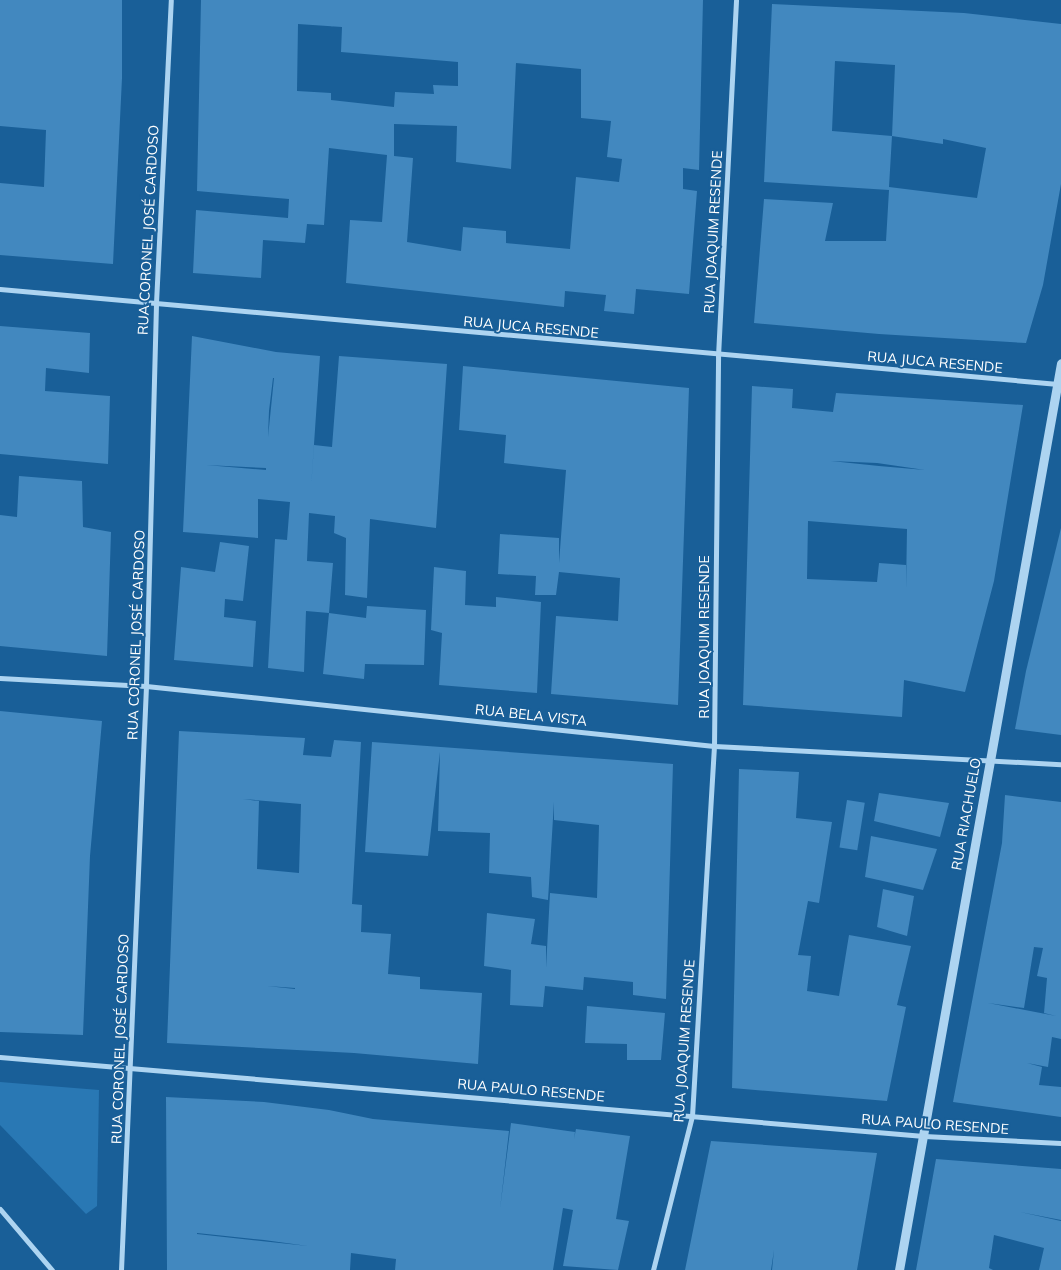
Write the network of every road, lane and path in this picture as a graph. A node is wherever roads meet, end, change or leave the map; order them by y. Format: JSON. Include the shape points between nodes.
{"nodes":[{"id":1,"x":171,"y":0,"type":"edge"},
{"id":2,"x":736,"y":0,"type":"edge"},
{"id":3,"x":0,"y":289,"type":"edge"},
{"id":4,"x":156,"y":303,"type":"junction"},
{"id":5,"x":718,"y":356,"type":"junction"},
{"id":6,"x":1061,"y":363,"type":"edge"},
{"id":7,"x":1059,"y":384,"type":"edge"},
{"id":8,"x":0,"y":678,"type":"edge"},
{"id":9,"x":146,"y":686,"type":"junction"},
{"id":10,"x":714,"y":746,"type":"junction"},
{"id":11,"x":990,"y":760,"type":"junction"},
{"id":12,"x":1061,"y":764,"type":"edge"},
{"id":13,"x":0,"y":1057,"type":"edge"},
{"id":14,"x":130,"y":1067,"type":"junction"},
{"id":15,"x":692,"y":1116,"type":"junction"},
{"id":16,"x":924,"y":1136,"type":"junction"},
{"id":17,"x":1061,"y":1143,"type":"edge"},
{"id":18,"x":0,"y":1209,"type":"edge"},
{"id":19,"x":52,"y":1270,"type":"edge"},
{"id":20,"x":121,"y":1270,"type":"edge"},
{"id":21,"x":653,"y":1270,"type":"edge"},
{"id":22,"x":899,"y":1270,"type":"edge"}],
"edges":[{"from":1,"to":4,"type":"street","name":"RUA CORONEL JOSÉ CARDOSO"},
{"from":2,"to":5,"type":"street","name":"RUA JOAQUIM RESENDE"},
{"from":3,"to":4,"type":"street","name":"RUA JUCA RESENDE"},
{"from":4,"to":5,"type":"street","name":"RUA JUCA RESENDE"},
{"from":4,"to":9,"type":"street","name":"RUA CORONEL JOSÉ CARDOSO"},
{"from":5,"to":7,"type":"street","name":"RUA JUCA RESENDE"},
{"from":5,"to":10,"type":"street","name":"RUA JOAQUIM RESENDE"},
{"from":6,"to":7,"type":"street","name":"RUA RIACHUELO"},
{"from":7,"to":11,"type":"street","name":"RUA RIACHUELO"},
{"from":8,"to":9,"type":"street","name":"RUA BELA VISTA"},
{"from":9,"to":10,"type":"street","name":"RUA BELA VISTA"},
{"from":9,"to":14,"type":"street","name":"RUA CORONEL JOSÉ CARDOSO"},
{"from":10,"to":11,"type":"street","name":"RUA BELA VISTA"},
{"from":10,"to":15,"type":"street","name":"RUA JOAQUIM RESENDE"},
{"from":11,"to":12,"type":"street","name":"RUA BELA VISTA"},
{"from":11,"to":16,"type":"street","name":"RUA RIACHUELO"},
{"from":13,"to":14,"type":"street","name":"RUA PAULO RESENDE"},
{"from":14,"to":15,"type":"street","name":"RUA PAULO RESENDE"},
{"from":14,"to":20,"type":"street","name":"RUA CORONEL JOSÉ CARDOSO"},
{"from":15,"to":16,"type":"street","name":"RUA PAULO RESENDE"},
{"from":15,"to":21,"type":"street","name":"RUA JOAQUIM RESENDE"},
{"from":16,"to":17,"type":"street","name":"RUA PAULO RESENDE"},
{"from":16,"to":22,"type":"street","name":"RUA RIACHUELO"},
{"from":18,"to":19,"type":"street"}]}
